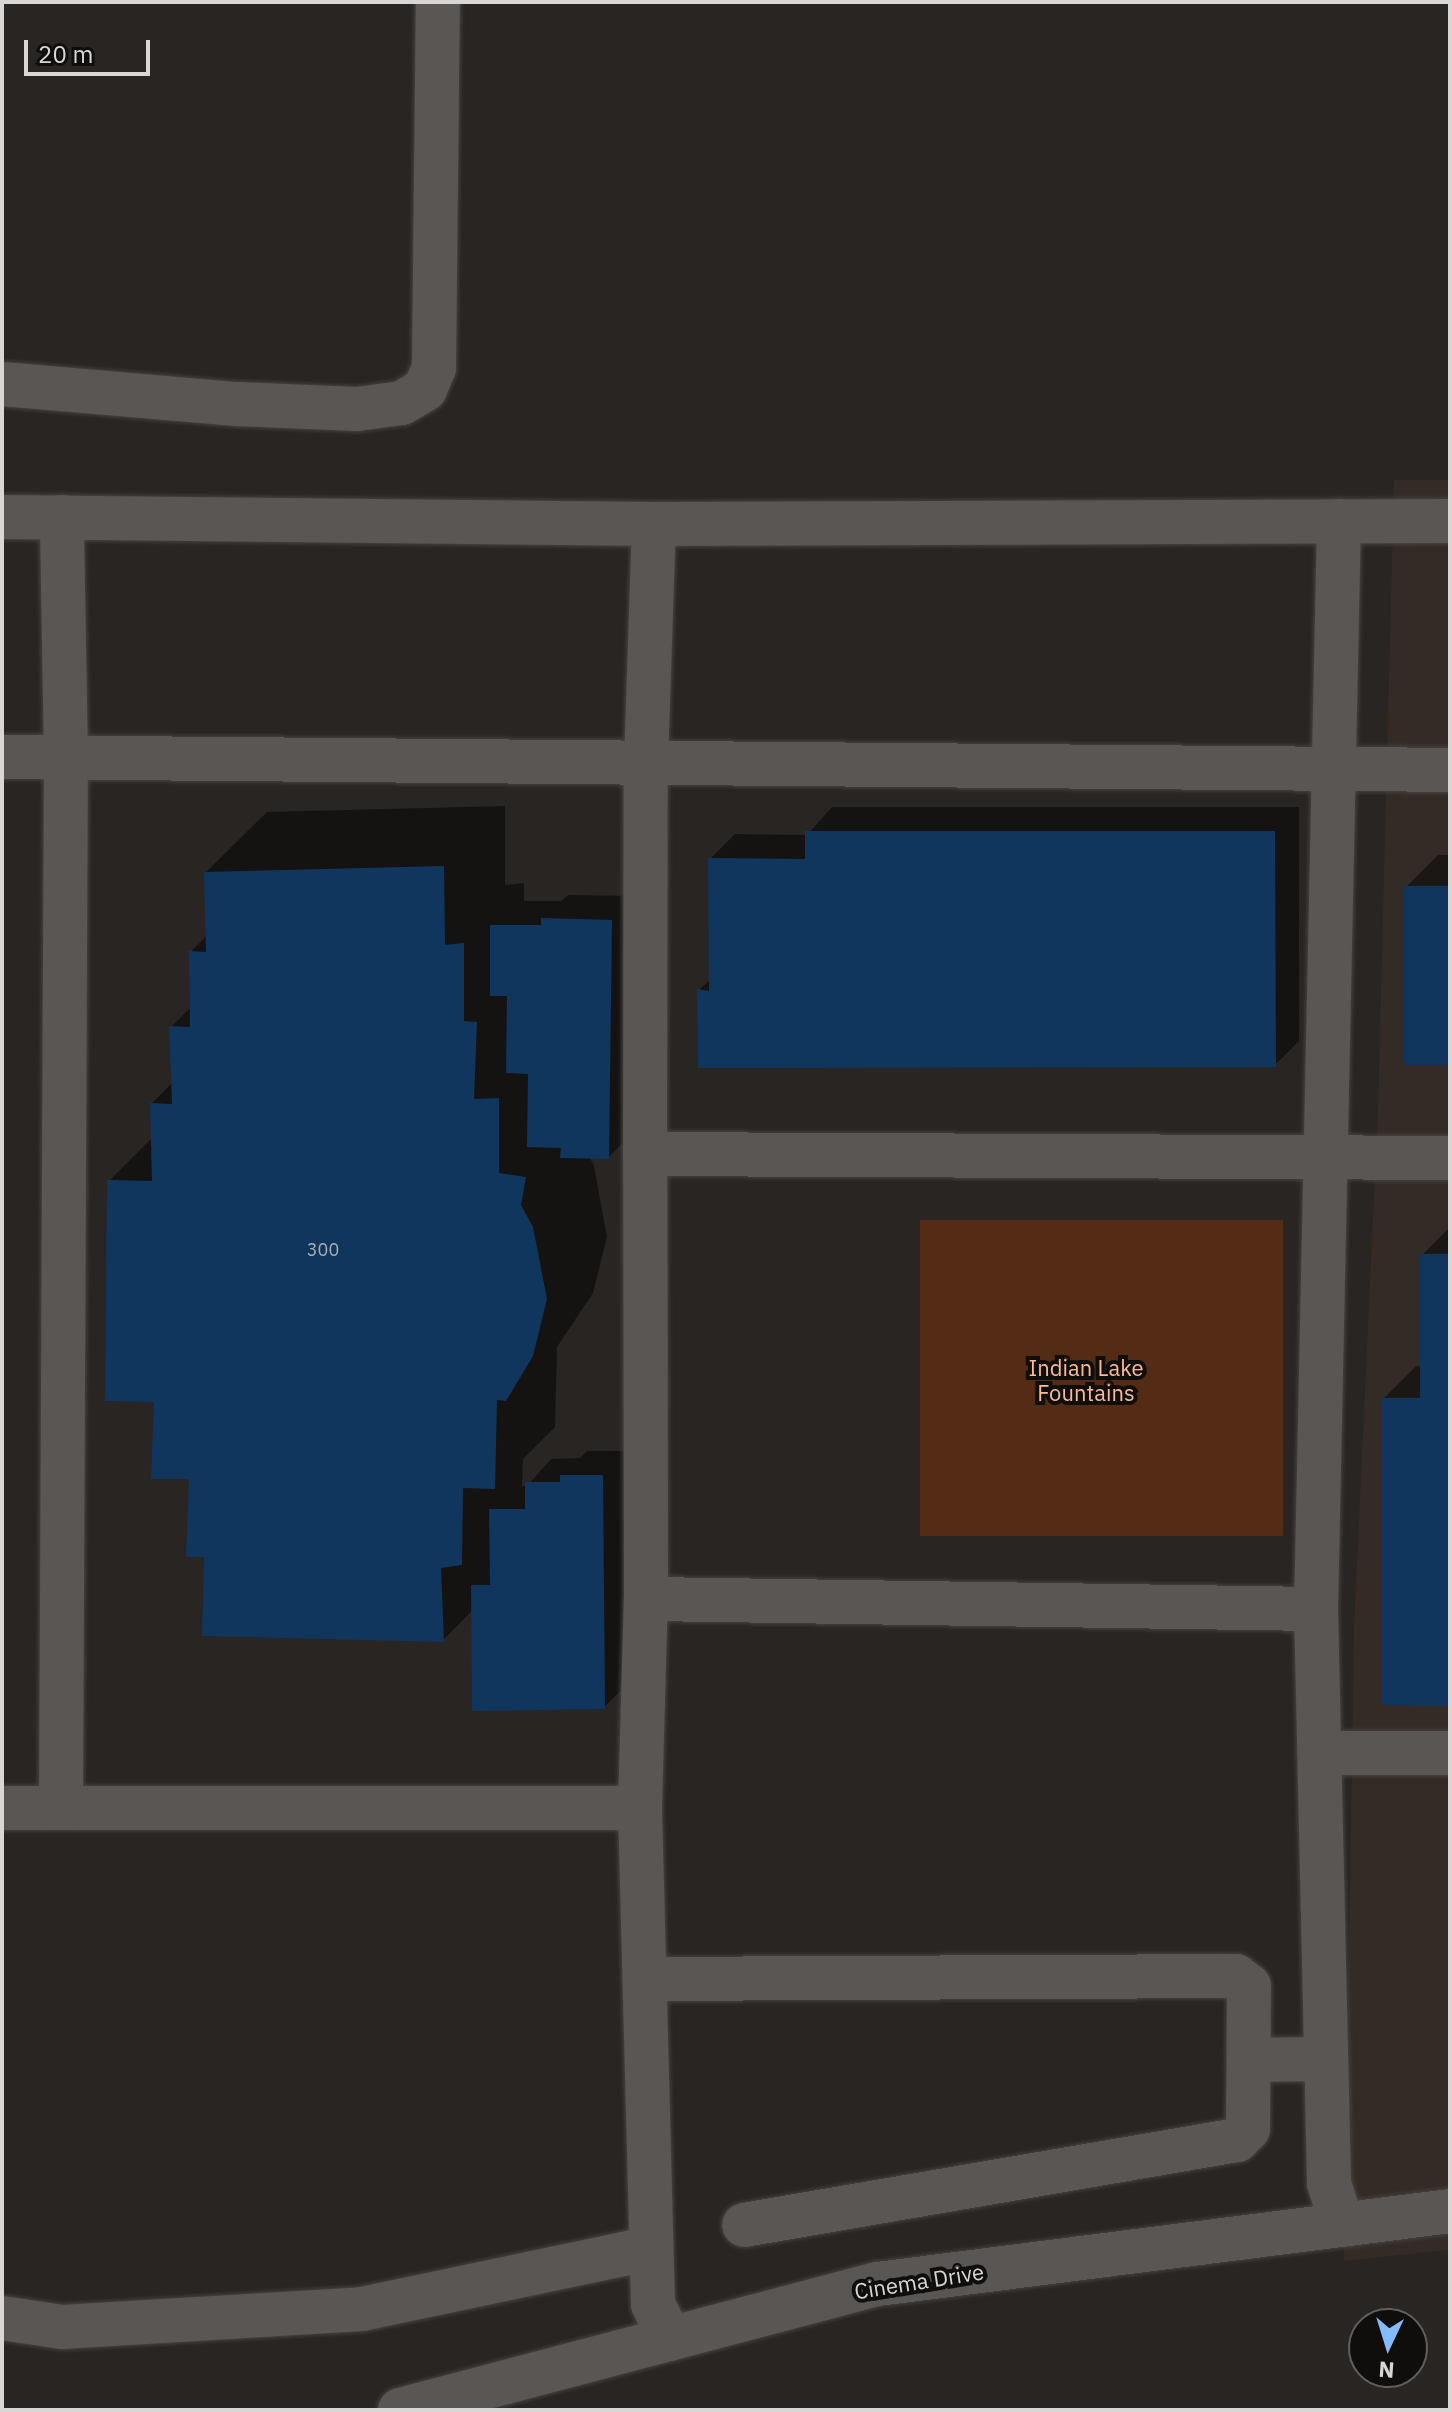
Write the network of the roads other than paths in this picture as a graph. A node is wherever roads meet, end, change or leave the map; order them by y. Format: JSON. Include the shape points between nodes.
{"nodes":[{"id":1,"x":438,"y":2,"type":"edge"},
{"id":2,"x":2,"y":384,"type":"edge"},
{"id":3,"x":2,"y":517,"type":"edge"},
{"id":4,"x":62,"y":517,"type":"junction"},
{"id":5,"x":1339,"y":521,"type":"junction"},
{"id":6,"x":1450,"y":521,"type":"edge"},
{"id":7,"x":654,"y":524,"type":"junction"},
{"id":8,"x":2,"y":757,"type":"edge"},
{"id":9,"x":66,"y":758,"type":"junction"},
{"id":10,"x":646,"y":763,"type":"junction"},
{"id":11,"x":1333,"y":770,"type":"junction"},
{"id":12,"x":1450,"y":770,"type":"edge"},
{"id":13,"x":645,"y":1154,"type":"junction"},
{"id":14,"x":1327,"y":1158,"type":"junction"},
{"id":15,"x":1450,"y":1158,"type":"edge"},
{"id":16,"x":646,"y":1599,"type":"junction"},
{"id":17,"x":1316,"y":1609,"type":"junction"},
{"id":18,"x":1319,"y":1753,"type":"junction"},
{"id":19,"x":1450,"y":1753,"type":"edge"},
{"id":20,"x":2,"y":1808,"type":"edge"},
{"id":21,"x":61,"y":1808,"type":"junction"},
{"id":22,"x":640,"y":1808,"type":"junction"},
{"id":23,"x":645,"y":1979,"type":"junction"},
{"id":24,"x":1326,"y":2059,"type":"junction"},
{"id":25,"x":1249,"y":2060,"type":"junction"},
{"id":26,"x":1450,"y":2211,"type":"edge"},
{"id":27,"x":744,"y":2225,"type":"dead end"},
{"id":28,"x":1342,"y":2225,"type":"junction"},
{"id":29,"x":651,"y":2248,"type":"junction"},
{"id":30,"x":2,"y":2318,"type":"edge"},
{"id":31,"x":670,"y":2339,"type":"junction"},
{"id":32,"x":400,"y":2410,"type":"edge"}],
"edges":[{"from":1,"to":2,"type":"street","via":[[434,368],[425,389],[402,403],[357,409]]},
{"from":3,"to":4,"type":"street"},
{"from":4,"to":7,"type":"street"},
{"from":4,"to":9,"type":"street"},
{"from":5,"to":6,"type":"street"},
{"from":5,"to":7,"type":"street"},
{"from":5,"to":11,"type":"street"},
{"from":7,"to":10,"type":"street"},
{"from":8,"to":9,"type":"street"},
{"from":9,"to":10,"type":"street"},
{"from":9,"to":21,"type":"street"},
{"from":10,"to":11,"type":"street"},
{"from":10,"to":13,"type":"street"},
{"from":11,"to":12,"type":"street"},
{"from":11,"to":14,"type":"street"},
{"from":13,"to":14,"type":"street"},
{"from":13,"to":16,"type":"street"},
{"from":14,"to":15,"type":"street"},
{"from":14,"to":17,"type":"street"},
{"from":16,"to":17,"type":"street"},
{"from":16,"to":22,"type":"street"},
{"from":17,"to":18,"type":"street"},
{"from":18,"to":19,"type":"street"},
{"from":18,"to":24,"type":"street"},
{"from":20,"to":21,"type":"street"},
{"from":21,"to":22,"type":"street"},
{"from":22,"to":23,"type":"street"},
{"from":23,"to":25,"type":"street","via":[[1236,1976],[1249,1986]]},
{"from":23,"to":29,"type":"street"},
{"from":24,"to":25,"type":"street"},
{"from":24,"to":28,"type":"street","via":[[1329,2183]]},
{"from":25,"to":27,"type":"street","via":[[1248,2129],[1237,2140]]},
{"from":26,"to":28,"type":"street","name":"Cinema Drive"},
{"from":28,"to":31,"type":"street","name":"Cinema Drive","via":[[878,2284]]},
{"from":29,"to":30,"type":"street","via":[[362,2309],[62,2327]]},
{"from":29,"to":31,"type":"street","via":[[653,2304]]},
{"from":31,"to":32,"type":"street","name":"Cinema Drive"}]}
